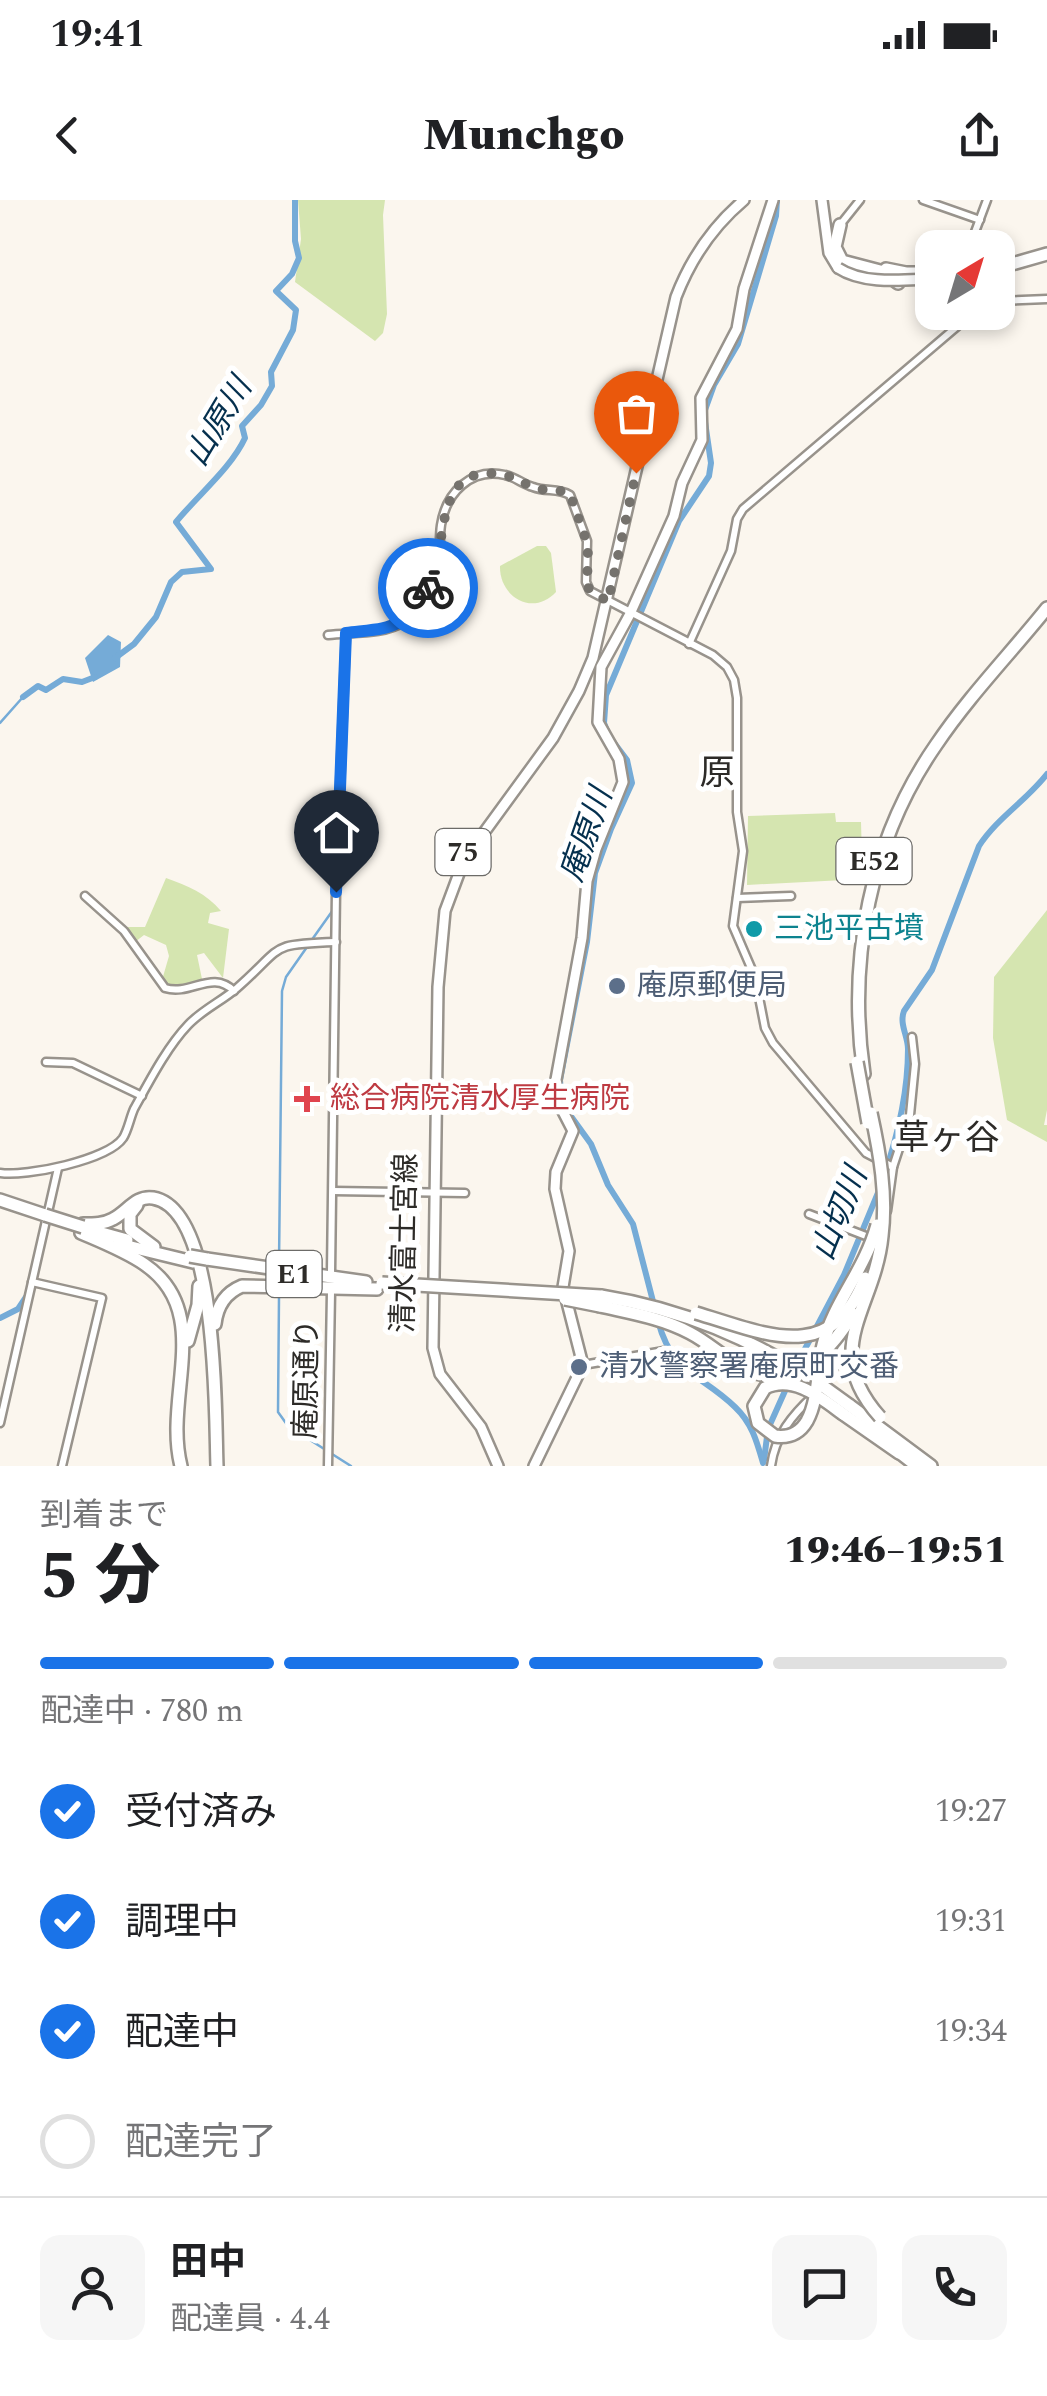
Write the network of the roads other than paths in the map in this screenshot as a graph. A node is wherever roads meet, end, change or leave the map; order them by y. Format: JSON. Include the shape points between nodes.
{"nodes":[{"id":1,"x":744,"y":200,"type":"edge"},
{"id":2,"x":773,"y":200,"type":"edge"},
{"id":3,"x":823,"y":200,"type":"edge"},
{"id":4,"x":860,"y":200,"type":"edge"},
{"id":5,"x":923,"y":200,"type":"edge"},
{"id":6,"x":987,"y":200,"type":"edge"},
{"id":7,"x":831,"y":220,"type":"junction"},
{"id":8,"x":980,"y":220,"type":"junction"},
{"id":9,"x":976,"y":230,"type":"edge"},
{"id":10,"x":1046,"y":251,"type":"edge"},
{"id":11,"x":1015,"y":260,"type":"edge"},
{"id":12,"x":915,"y":276,"type":"edge"},
{"id":13,"x":915,"y":278,"type":"edge"},
{"id":14,"x":1047,"y":299,"type":"edge"},
{"id":15,"x":1015,"y":300,"type":"edge"},
{"id":16,"x":950,"y":330,"type":"edge"},
{"id":17,"x":1047,"y":600,"type":"edge"},
{"id":18,"x":606,"y":602,"type":"junction"},
{"id":19,"x":1047,"y":608,"type":"edge"},
{"id":20,"x":630,"y":614,"type":"junction"},
{"id":21,"x":1032,"y":622,"type":"junction"},
{"id":22,"x":346,"y":633,"type":"junction"},
{"id":23,"x":328,"y":635,"type":"dead end"},
{"id":24,"x":689,"y":644,"type":"junction"},
{"id":25,"x":85,"y":896,"type":"dead end"},
{"id":26,"x":791,"y":896,"type":"dead end"},
{"id":27,"x":737,"y":898,"type":"junction"},
{"id":28,"x":336,"y":942,"type":"junction"},
{"id":29,"x":234,"y":991,"type":"junction"},
{"id":30,"x":856,"y":1023,"type":"junction"},
{"id":31,"x":912,"y":1037,"type":"dead end"},
{"id":32,"x":46,"y":1062,"type":"dead end"},
{"id":33,"x":142,"y":1096,"type":"junction"},
{"id":34,"x":893,"y":1167,"type":"junction"},
{"id":35,"x":58,"y":1168,"type":"junction"},
{"id":36,"x":0,"y":1173,"type":"edge"},
{"id":37,"x":332,"y":1191,"type":"junction"},
{"id":38,"x":433,"y":1193,"type":"junction"},
{"id":39,"x":464,"y":1193,"type":"dead end"},
{"id":40,"x":0,"y":1203,"type":"edge"},
{"id":41,"x":809,"y":1214,"type":"dead end"},
{"id":42,"x":879,"y":1219,"type":"junction"},
{"id":43,"x":83,"y":1228,"type":"junction"},
{"id":44,"x":869,"y":1237,"type":"junction"},
{"id":45,"x":154,"y":1247,"type":"junction"},
{"id":46,"x":191,"y":1259,"type":"junction"},
{"id":47,"x":331,"y":1272,"type":"dead end"},
{"id":48,"x":32,"y":1282,"type":"junction"},
{"id":49,"x":380,"y":1287,"type":"junction"},
{"id":50,"x":331,"y":1292,"type":"dead end"},
{"id":51,"x":600,"y":1301,"type":"junction"},
{"id":52,"x":662,"y":1312,"type":"junction"},
{"id":53,"x":692,"y":1321,"type":"junction"},
{"id":54,"x":664,"y":1350,"type":"dead end"},
{"id":55,"x":214,"y":1356,"type":"junction"},
{"id":56,"x":583,"y":1365,"type":"junction"},
{"id":57,"x":180,"y":1369,"type":"junction"},
{"id":58,"x":216,"y":1393,"type":"junction"},
{"id":59,"x":846,"y":1410,"type":"junction"},
{"id":60,"x":176,"y":1415,"type":"junction"},
{"id":61,"x":0,"y":1423,"type":"edge"},
{"id":62,"x":872,"y":1426,"type":"junction"},
{"id":63,"x":930,"y":1465,"type":"edge"},
{"id":64,"x":62,"y":1466,"type":"edge"},
{"id":65,"x":181,"y":1466,"type":"edge"},
{"id":66,"x":192,"y":1466,"type":"edge"},
{"id":67,"x":208,"y":1466,"type":"edge"},
{"id":68,"x":217,"y":1466,"type":"edge"},
{"id":69,"x":328,"y":1466,"type":"edge"},
{"id":70,"x":496,"y":1466,"type":"edge"},
{"id":71,"x":534,"y":1466,"type":"edge"},
{"id":72,"x":772,"y":1466,"type":"edge"}],
"edges":[{"from":1,"to":18,"type":"main road","name":"清水富士宮線","number":"75","via":[[715,228],[676,297]]},
{"from":2,"to":20,"type":"main road","via":[[736,330],[701,398],[702,440]]},
{"from":3,"to":7,"type":"main road"},
{"from":4,"to":7,"type":"street"},
{"from":5,"to":8,"type":"street"},
{"from":6,"to":8,"type":"street"},
{"from":7,"to":12,"type":"main road","bridge":true,"via":[[830,244],[839,266]]},
{"from":7,"to":13,"type":"highway","bridge":true,"via":[[846,260]]},
{"from":8,"to":9,"type":"street"},
{"from":10,"to":11,"type":"highway"},
{"from":14,"to":15,"type":"street"},
{"from":16,"to":24,"type":"street","via":[[743,509]]},
{"from":17,"to":21,"type":"highway","number":"E52"},
{"from":18,"to":20,"type":"street"},
{"from":18,"to":22,"type":"street","via":[[587,587],[588,545],[570,494],[486,474],[463,484],[446,506],[435,574],[410,615],[392,628]]},
{"from":18,"to":38,"type":"main road","name":"清水富士宮線","number":"75","via":[[566,707],[466,847],[441,909],[434,956]]},
{"from":19,"to":21,"type":"highway","number":"E52"},
{"from":20,"to":24,"type":"street"},
{"from":20,"to":56,"type":"main road","via":[[600,673],[598,722],[619,759],[623,782],[587,881],[555,1085],[573,1131],[555,1190],[569,1250],[563,1287]]},
{"from":21,"to":30,"type":"highway","number":"E52","via":[[954,716],[884,846],[864,929]]},
{"from":22,"to":23,"type":"street"},
{"from":22,"to":28,"type":"street"},
{"from":24,"to":27,"type":"street","via":[[722,662],[736,690],[742,851]]},
{"from":25,"to":29,"type":"street","via":[[124,930],[165,988],[214,980]]},
{"from":26,"to":27,"type":"street"},
{"from":27,"to":34,"type":"street","via":[[734,933],[755,977],[770,1038],[866,1153]]},
{"from":28,"to":29,"type":"street","via":[[281,946]]},
{"from":28,"to":37,"type":"street"},
{"from":29,"to":33,"type":"street","via":[[185,1028]]},
{"from":30,"to":42,"type":"highway","number":"E52","bridge":true},
{"from":30,"to":42,"type":"highway","number":"E52","bridge":true,"via":[[881,1165]]},
{"from":31,"to":34,"type":"street","via":[[910,1115]]},
{"from":32,"to":33,"type":"street","via":[[72,1063]]},
{"from":33,"to":35,"type":"street","via":[[119,1142]]},
{"from":34,"to":44,"type":"street","via":[[889,1208]]},
{"from":35,"to":36,"type":"street"},
{"from":35,"to":48,"type":"street"},
{"from":37,"to":38,"type":"street"},
{"from":37,"to":47,"type":"street"},
{"from":38,"to":39,"type":"street"},
{"from":38,"to":70,"type":"main road","name":"清水富士宮線","number":"75","via":[[435,1360],[482,1426]]},
{"from":40,"to":43,"type":"highway","number":"E1","bridge":true},
{"from":41,"to":44,"type":"street"},
{"from":42,"to":53,"type":"highway","bridge":true,"via":[[858,1294],[822,1331],[780,1337]]},
{"from":42,"to":53,"type":"highway","bridge":true,"via":[[876,1258],[862,1297],[832,1344],[806,1366],[778,1375],[754,1373],[734,1364]]},
{"from":42,"to":59,"type":"highway","bridge":true,"via":[[865,1263],[830,1324],[821,1354],[817,1375],[815,1388],[813,1400],[812,1408],[807,1420],[796,1433],[774,1436],[758,1424],[754,1406],[765,1388],[788,1383],[808,1391],[811,1393],[818,1397],[827,1404],[837,1410]]},
{"from":42,"to":62,"type":"highway","bridge":true,"via":[[877,1268],[850,1350]]},
{"from":43,"to":45,"type":"highway","number":"E1"},
{"from":43,"to":46,"type":"highway","number":"E1"},
{"from":43,"to":55,"type":"highway","via":[[108,1222],[146,1198],[168,1206],[200,1266]]},
{"from":43,"to":57,"type":"highway","via":[[143,1262],[168,1286],[184,1320]]},
{"from":44,"to":72,"type":"street","via":[[850,1283],[836,1365],[783,1430]]},
{"from":45,"to":46,"type":"highway","number":"E1"},
{"from":45,"to":57,"type":"highway","via":[[129,1224],[133,1208],[147,1200],[172,1214],[196,1266],[198,1305]]},
{"from":46,"to":49,"type":"highway","number":"E1","bridge":true,"via":[[301,1281]]},
{"from":48,"to":61,"type":"street"},
{"from":48,"to":64,"type":"street","via":[[102,1298]]},
{"from":49,"to":51,"type":"highway","number":"E1","bridge":true},
{"from":49,"to":51,"type":"highway","number":"E1","bridge":true},
{"from":49,"to":55,"type":"highway","via":[[242,1286],[218,1307]]},
{"from":50,"to":69,"type":"street","name":"庵原通り"},
{"from":51,"to":52,"type":"highway","number":"E1"},
{"from":52,"to":53,"type":"highway"},
{"from":52,"to":53,"type":"highway"},
{"from":53,"to":59,"type":"highway","bridge":true,"via":[[756,1344]]},
{"from":54,"to":56,"type":"street"},
{"from":55,"to":58,"type":"highway"},
{"from":56,"to":71,"type":"main road"},
{"from":57,"to":60,"type":"highway"},
{"from":58,"to":67,"type":"highway"},
{"from":58,"to":68,"type":"highway"},
{"from":59,"to":62,"type":"highway"},
{"from":60,"to":65,"type":"highway"},
{"from":60,"to":66,"type":"highway"},
{"from":62,"to":63,"type":"highway"},
{"from":62,"to":63,"type":"highway","via":[[902,1455]]}]}
